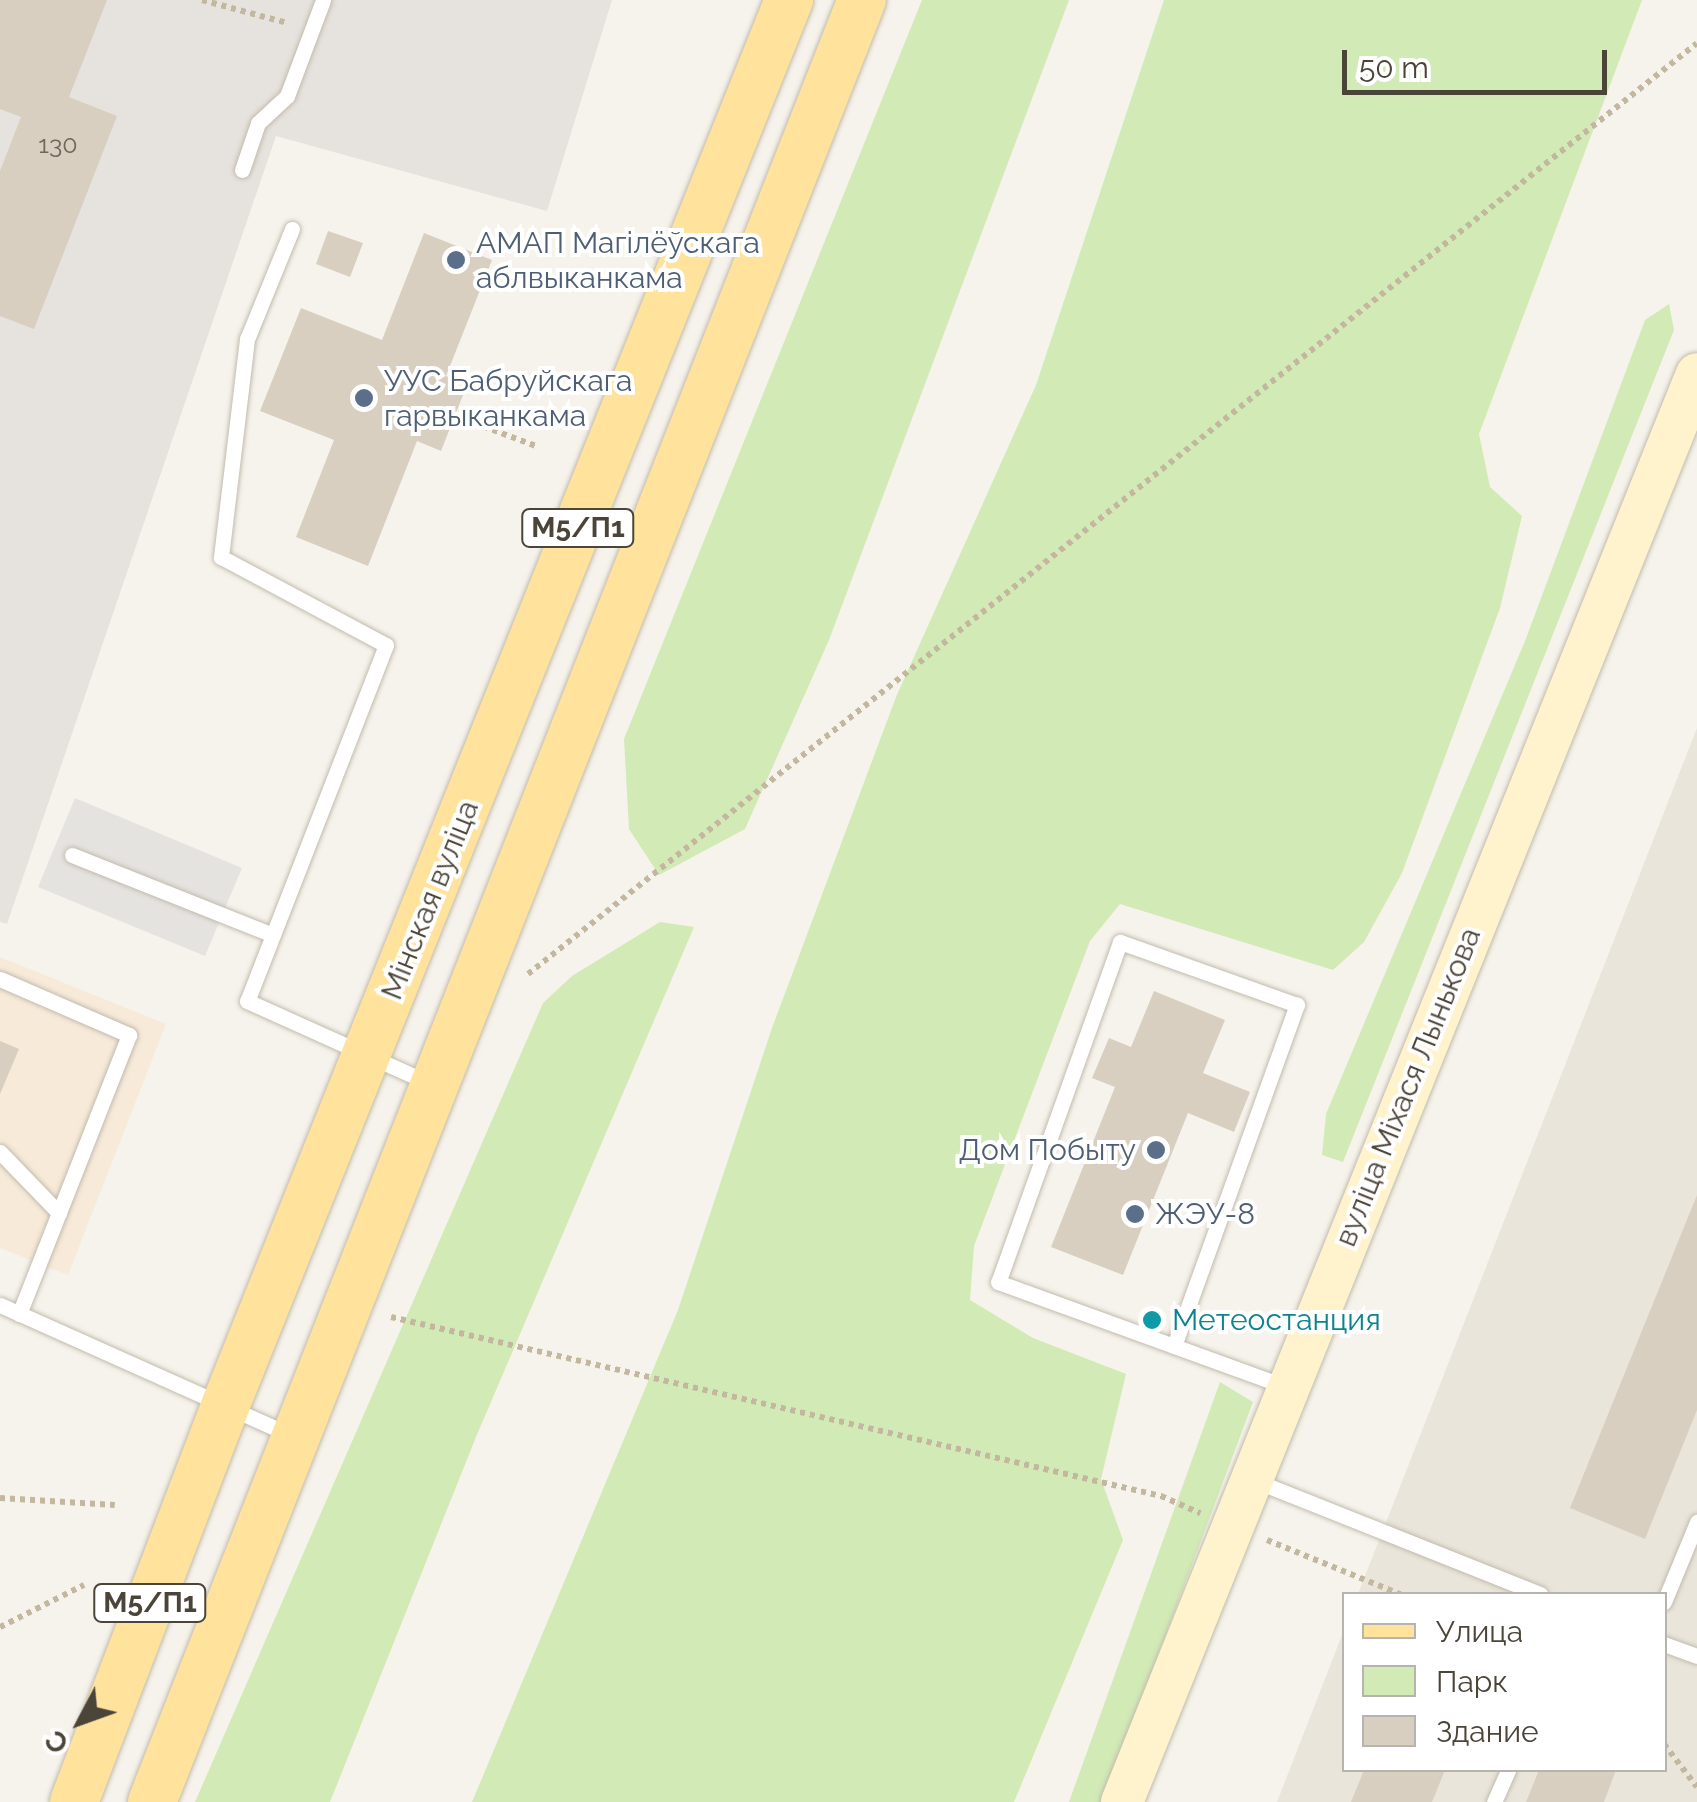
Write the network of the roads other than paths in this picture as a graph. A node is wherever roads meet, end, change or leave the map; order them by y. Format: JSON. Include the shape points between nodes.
{"nodes":[{"id":1,"x":789,"y":0,"type":"edge"},
{"id":2,"x":862,"y":0,"type":"edge"},
{"id":3,"x":321,"y":6,"type":"edge"},
{"id":4,"x":242,"y":170,"type":"dead end"},
{"id":5,"x":292,"y":229,"type":"dead end"},
{"id":6,"x":1697,"y":374,"type":"edge"},
{"id":7,"x":72,"y":855,"type":"dead end"},
{"id":8,"x":273,"y":935,"type":"junction"},
{"id":9,"x":0,"y":980,"type":"edge"},
{"id":10,"x":368,"y":1056,"type":"junction"},
{"id":11,"x":433,"y":1085,"type":"junction"},
{"id":12,"x":0,"y":1152,"type":"edge"},
{"id":13,"x":59,"y":1213,"type":"junction"},
{"id":14,"x":0,"y":1305,"type":"edge"},
{"id":15,"x":19,"y":1314,"type":"junction"},
{"id":16,"x":1174,"y":1346,"type":"junction"},
{"id":17,"x":1287,"y":1387,"type":"junction"},
{"id":18,"x":226,"y":1404,"type":"junction"},
{"id":19,"x":291,"y":1435,"type":"junction"},
{"id":20,"x":1250,"y":1478,"type":"junction"},
{"id":21,"x":1697,"y":1522,"type":"edge"},
{"id":22,"x":1535,"y":1592,"type":"edge"},
{"id":23,"x":1667,"y":1595,"type":"edge"},
{"id":24,"x":1667,"y":1645,"type":"edge"},
{"id":25,"x":1697,"y":1656,"type":"edge"},
{"id":26,"x":1507,"y":1772,"type":"edge"},
{"id":27,"x":74,"y":1802,"type":"edge"},
{"id":28,"x":152,"y":1802,"type":"edge"},
{"id":29,"x":1122,"y":1802,"type":"edge"},
{"id":30,"x":1494,"y":1802,"type":"edge"}],
"edges":[{"from":1,"to":10,"type":"main road","name":"Мінская вуліца","number":"М5/П1"},
{"from":2,"to":11,"type":"main road","number":"М5/П1"},
{"from":3,"to":4,"type":"lane","via":[[286,96],[258,124]]},
{"from":5,"to":8,"type":"lane","via":[[247,339],[221,557],[386,645]]},
{"from":6,"to":17,"type":"street","name":"вуліца Міхася Лынькова"},
{"from":7,"to":8,"type":"lane"},
{"from":8,"to":10,"type":"lane","via":[[247,1001]]},
{"from":9,"to":13,"type":"lane","via":[[128,1036]]},
{"from":10,"to":11,"type":"lane"},
{"from":10,"to":18,"type":"main road","name":"Мінская вуліца","number":"М5/П1"},
{"from":11,"to":19,"type":"main road","number":"М5/П1"},
{"from":12,"to":13,"type":"lane"},
{"from":13,"to":15,"type":"lane"},
{"from":14,"to":15,"type":"lane"},
{"from":15,"to":18,"type":"lane"},
{"from":16,"to":16,"type":"lane","via":[[998,1282],[1120,942],[1297,1006]]},
{"from":16,"to":17,"type":"lane"},
{"from":17,"to":20,"type":"street","name":"вуліца Міхася Лынькова"},
{"from":18,"to":19,"type":"lane"},
{"from":18,"to":27,"type":"main road","name":"Мінская вуліца","number":"М5/П1"},
{"from":19,"to":28,"type":"main road","number":"М5/П1"},
{"from":20,"to":22,"type":"lane"},
{"from":20,"to":29,"type":"street","name":"вуліца Міхася Лынькова"},
{"from":21,"to":23,"type":"lane"},
{"from":24,"to":25,"type":"lane"},
{"from":26,"to":30,"type":"lane"}]}
